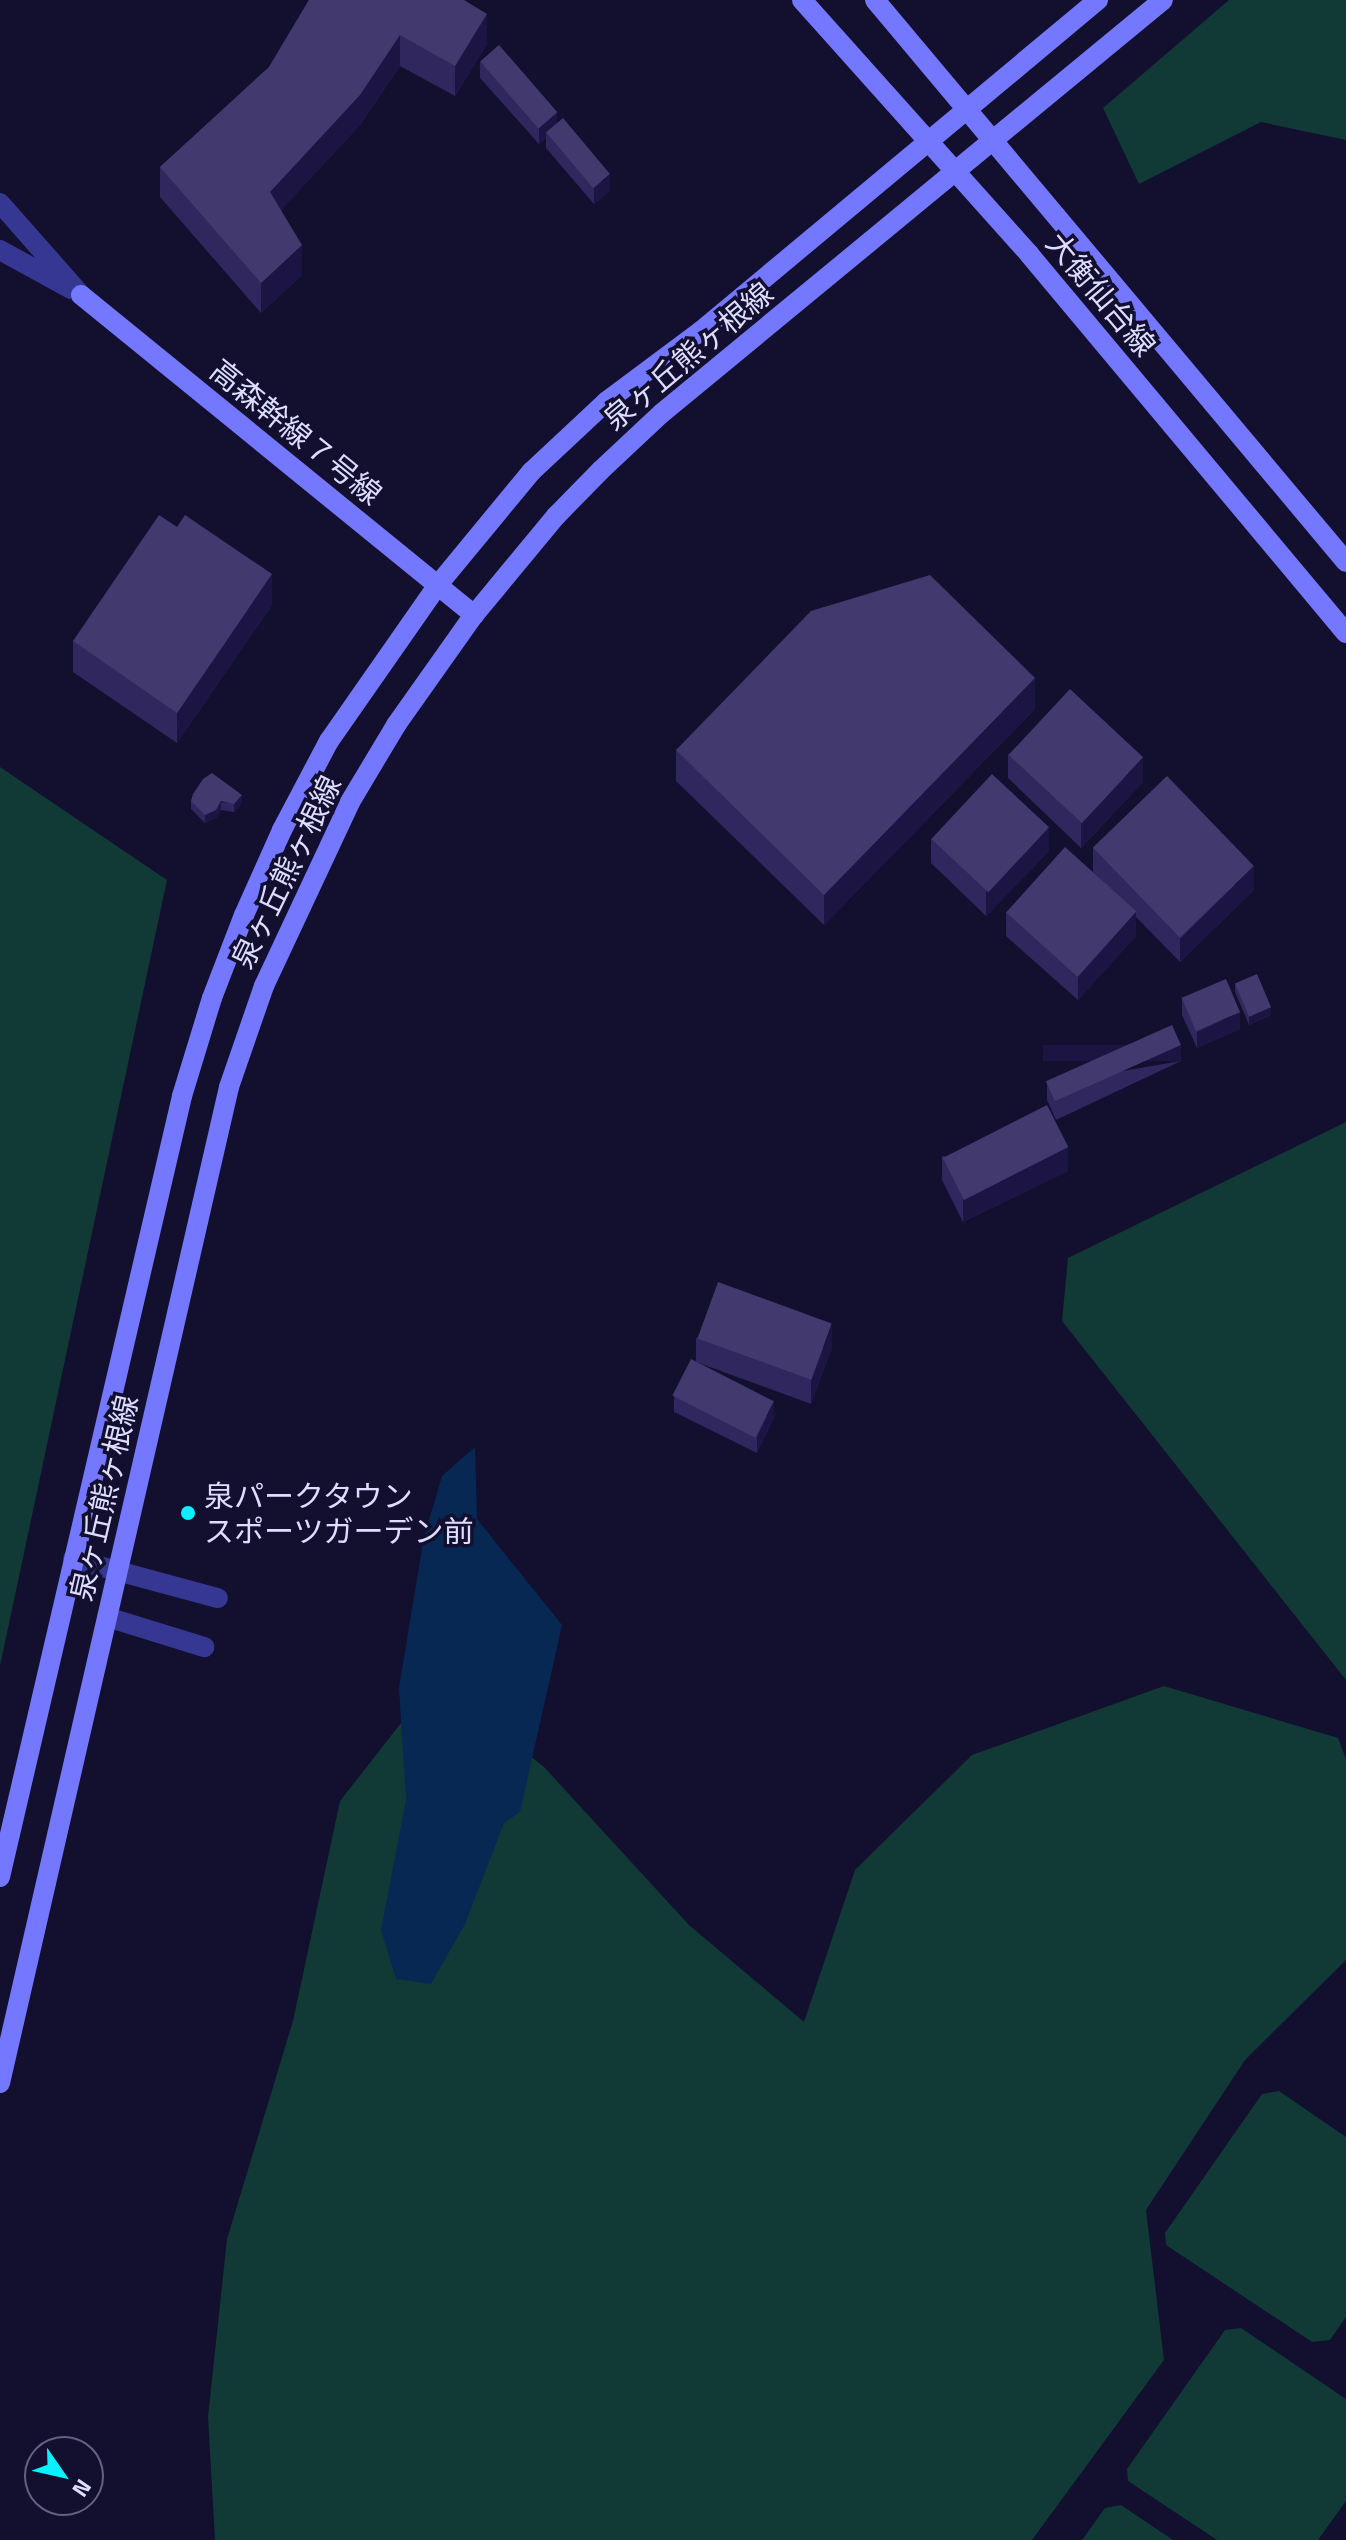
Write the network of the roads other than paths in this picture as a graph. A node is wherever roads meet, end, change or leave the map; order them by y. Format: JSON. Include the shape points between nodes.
{"nodes":[{"id":1,"x":802,"y":0,"type":"edge"},
{"id":2,"x":875,"y":0,"type":"edge"},
{"id":3,"x":1098,"y":0,"type":"edge"},
{"id":4,"x":1163,"y":0,"type":"edge"},
{"id":5,"x":965,"y":109,"type":"junction"},
{"id":6,"x":927,"y":140,"type":"junction"},
{"id":7,"x":991,"y":141,"type":"junction"},
{"id":8,"x":955,"y":171,"type":"junction"},
{"id":9,"x":0,"y":203,"type":"edge"},
{"id":10,"x":0,"y":250,"type":"edge"},
{"id":11,"x":81,"y":295,"type":"junction"},
{"id":12,"x":1346,"y":562,"type":"edge"},
{"id":13,"x":437,"y":586,"type":"junction"},
{"id":14,"x":474,"y":615,"type":"junction"},
{"id":15,"x":1346,"y":633,"type":"edge"},
{"id":16,"x":73,"y":1559,"type":"junction"},
{"id":17,"x":118,"y":1568,"type":"junction"},
{"id":18,"x":218,"y":1598,"type":"dead end"},
{"id":19,"x":107,"y":1617,"type":"junction"},
{"id":20,"x":204,"y":1647,"type":"dead end"},
{"id":21,"x":0,"y":1877,"type":"edge"},
{"id":22,"x":0,"y":2083,"type":"edge"}],
"edges":[{"from":1,"to":6,"type":"main road","name":"大衡仙台線"},
{"from":2,"to":5,"type":"main road","name":"大衡仙台線"},
{"from":3,"to":5,"type":"main road","name":"泉ヶ丘熊ヶ根線"},
{"from":4,"to":7,"type":"main road","name":"泉ヶ丘熊ヶ根線"},
{"from":5,"to":6,"type":"main road","name":"泉ヶ丘熊ヶ根線"},
{"from":5,"to":7,"type":"main road","name":"大衡仙台線"},
{"from":6,"to":8,"type":"main road","name":"大衡仙台線"},
{"from":6,"to":13,"type":"main road","name":"泉ヶ丘熊ヶ根線","via":[[701,331],[607,401],[531,472]]},
{"from":7,"to":8,"type":"main road","name":"泉ヶ丘熊ヶ根線"},
{"from":7,"to":12,"type":"main road","name":"大衡仙台線"},
{"from":8,"to":14,"type":"main road","name":"泉ヶ丘熊ヶ根線","via":[[662,413],[556,516]]},
{"from":8,"to":15,"type":"main road","name":"大衡仙台線"},
{"from":9,"to":11,"type":"street","name":"高森幹線７号線"},
{"from":10,"to":11,"type":"street","name":"高森幹線７号線"},
{"from":11,"to":13,"type":"main road","name":"高森幹線７号線"},
{"from":13,"to":14,"type":"main road","name":"高森幹線７号線"},
{"from":13,"to":16,"type":"main road","name":"泉ヶ丘熊ヶ根線","via":[[329,741],[282,830],[212,998],[182,1096]]},
{"from":14,"to":17,"type":"main road","name":"泉ヶ丘熊ヶ根線","via":[[396,725],[350,802],[264,986],[229,1087]]},
{"from":16,"to":17,"type":"street"},
{"from":16,"to":21,"type":"main road","name":"泉ヶ丘熊ヶ根線"},
{"from":17,"to":18,"type":"street"},
{"from":17,"to":19,"type":"main road","name":"泉ヶ丘熊ヶ根線"},
{"from":19,"to":20,"type":"street"},
{"from":19,"to":22,"type":"main road","name":"泉ヶ丘熊ヶ根線"}]}
